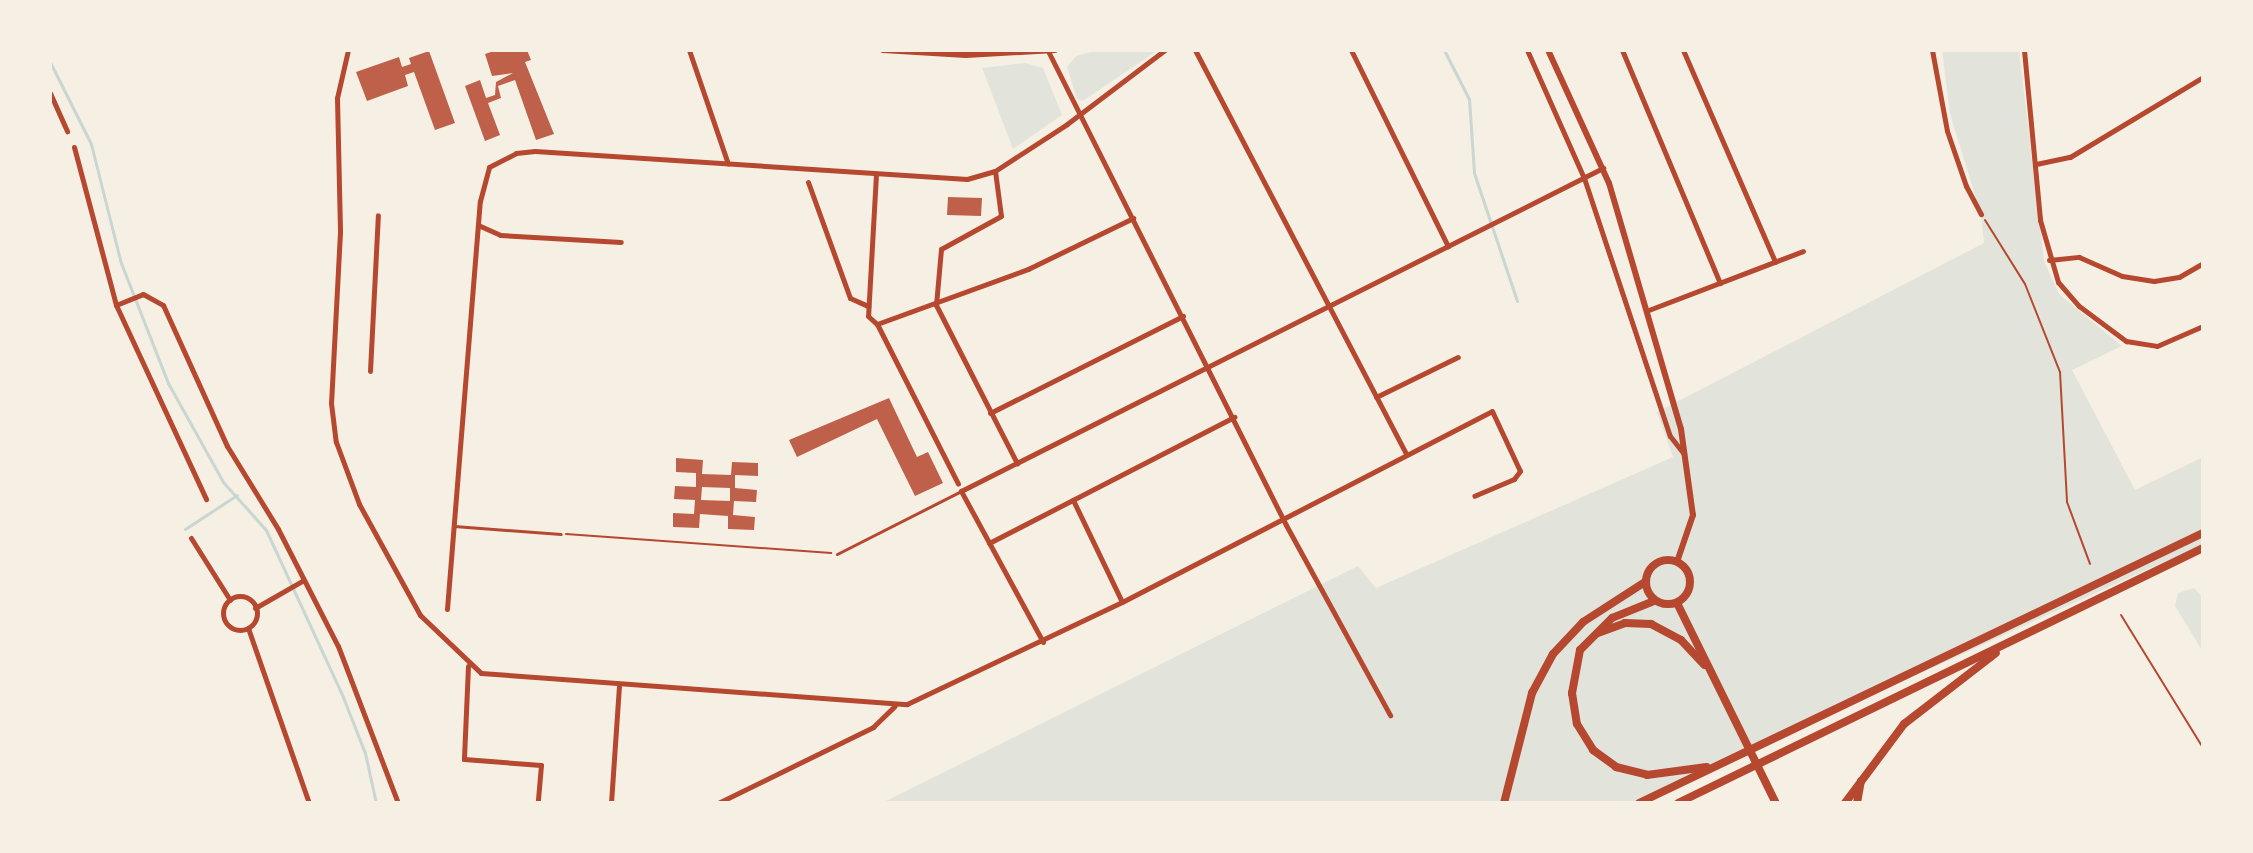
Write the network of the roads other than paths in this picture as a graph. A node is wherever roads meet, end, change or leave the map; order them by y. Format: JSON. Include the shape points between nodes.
{"nodes":[{"id":1,"x":348,"y":50,"type":"edge"},
{"id":2,"x":689,"y":50,"type":"edge"},
{"id":3,"x":883,"y":50,"type":"edge"},
{"id":4,"x":1165,"y":50,"type":"edge"},
{"id":5,"x":1195,"y":50,"type":"edge"},
{"id":6,"x":1351,"y":50,"type":"edge"},
{"id":7,"x":1527,"y":50,"type":"edge"},
{"id":8,"x":1548,"y":50,"type":"edge"},
{"id":9,"x":1622,"y":50,"type":"edge"},
{"id":10,"x":1683,"y":50,"type":"edge"},
{"id":11,"x":1932,"y":50,"type":"edge"},
{"id":12,"x":2024,"y":50,"type":"edge"},
{"id":13,"x":1052,"y":51,"type":"edge"},
{"id":14,"x":1019,"y":52,"type":"edge"},
{"id":15,"x":2203,"y":77,"type":"edge"},
{"id":16,"x":50,"y":93,"type":"edge"},
{"id":17,"x":1081,"y":116,"type":"junction"},
{"id":18,"x":67,"y":131,"type":"dead end"},
{"id":19,"x":74,"y":147,"type":"dead end"},
{"id":20,"x":728,"y":164,"type":"junction"},
{"id":21,"x":2036,"y":164,"type":"junction"},
{"id":22,"x":1603,"y":168,"type":"junction"},
{"id":23,"x":995,"y":171,"type":"junction"},
{"id":24,"x":876,"y":173,"type":"junction"},
{"id":25,"x":1584,"y":178,"type":"junction"},
{"id":26,"x":808,"y":182,"type":"dead end"},
{"id":27,"x":1981,"y":214,"type":"road end"},
{"id":28,"x":378,"y":215,"type":"dead end"},
{"id":29,"x":1133,"y":218,"type":"junction"},
{"id":30,"x":478,"y":225,"type":"junction"},
{"id":31,"x":621,"y":242,"type":"dead end"},
{"id":32,"x":1448,"y":246,"type":"junction"},
{"id":33,"x":1803,"y":251,"type":"dead end"},
{"id":34,"x":2049,"y":260,"type":"junction"},
{"id":35,"x":1775,"y":262,"type":"junction"},
{"id":36,"x":2203,"y":263,"type":"edge"},
{"id":37,"x":1720,"y":283,"type":"junction"},
{"id":38,"x":116,"y":305,"type":"junction"},
{"id":39,"x":936,"y":305,"type":"junction"},
{"id":40,"x":868,"y":306,"type":"junction"},
{"id":41,"x":1329,"y":306,"type":"junction"},
{"id":42,"x":1646,"y":311,"type":"junction"},
{"id":43,"x":1183,"y":316,"type":"junction"},
{"id":44,"x":877,"y":324,"type":"junction"},
{"id":45,"x":2203,"y":326,"type":"edge"},
{"id":46,"x":1458,"y":357,"type":"dead end"},
{"id":47,"x":1208,"y":367,"type":"junction"},
{"id":48,"x":370,"y":371,"type":"dead end"},
{"id":49,"x":1376,"y":397,"type":"junction"},
{"id":50,"x":990,"y":413,"type":"junction"},
{"id":51,"x":1234,"y":417,"type":"junction"},
{"id":52,"x":1406,"y":454,"type":"junction"},
{"id":53,"x":1687,"y":458,"type":"junction"},
{"id":54,"x":1017,"y":463,"type":"junction"},
{"id":55,"x":958,"y":484,"type":"dead end"},
{"id":56,"x":961,"y":491,"type":"junction"},
{"id":57,"x":1474,"y":496,"type":"dead end"},
{"id":58,"x":206,"y":499,"type":"dead end"},
{"id":59,"x":1073,"y":500,"type":"junction"},
{"id":60,"x":1282,"y":519,"type":"junction"},
{"id":61,"x":454,"y":526,"type":"junction"},
{"id":62,"x":2203,"y":533,"type":"edge"},
{"id":63,"x":561,"y":534,"type":"road end"},
{"id":64,"x":191,"y":538,"type":"dead end"},
{"id":65,"x":989,"y":543,"type":"junction"},
{"id":66,"x":2203,"y":548,"type":"edge"},
{"id":67,"x":837,"y":554,"type":"road end"},
{"id":68,"x":1677,"y":562,"type":"junction"},
{"id":69,"x":302,"y":581,"type":"junction"},
{"id":70,"x":1645,"y":582,"type":"junction"},
{"id":71,"x":230,"y":600,"type":"junction"},
{"id":72,"x":1654,"y":601,"type":"junction"},
{"id":73,"x":1122,"y":602,"type":"junction"},
{"id":74,"x":1677,"y":603,"type":"junction"},
{"id":75,"x":255,"y":608,"type":"junction"},
{"id":76,"x":447,"y":609,"type":"dead end"},
{"id":77,"x":248,"y":628,"type":"junction"},
{"id":78,"x":1588,"y":639,"type":"junction"},
{"id":79,"x":2011,"y":641,"type":"junction"},
{"id":80,"x":1043,"y":642,"type":"junction"},
{"id":81,"x":468,"y":665,"type":"junction"},
{"id":82,"x":1709,"y":671,"type":"junction"},
{"id":83,"x":619,"y":686,"type":"junction"},
{"id":84,"x":896,"y":705,"type":"junction"},
{"id":85,"x":1390,"y":715,"type":"dead end"},
{"id":86,"x":1730,"y":759,"type":"junction"},
{"id":87,"x":1862,"y":776,"type":"junction"},
{"id":88,"x":309,"y":803,"type":"edge"},
{"id":89,"x":398,"y":803,"type":"edge"},
{"id":90,"x":538,"y":803,"type":"edge"},
{"id":91,"x":611,"y":803,"type":"edge"},
{"id":92,"x":718,"y":803,"type":"edge"},
{"id":93,"x":1504,"y":803,"type":"edge"},
{"id":94,"x":1639,"y":803,"type":"edge"},
{"id":95,"x":1678,"y":803,"type":"edge"},
{"id":96,"x":1776,"y":803,"type":"edge"},
{"id":97,"x":1845,"y":803,"type":"edge"},
{"id":98,"x":1857,"y":803,"type":"edge"}],
"edges":[{"from":1,"to":81,"type":"street","via":[[337,98],[340,232],[333,423],[359,504],[420,615]]},
{"from":2,"to":20,"type":"street"},
{"from":3,"to":14,"type":"street"},
{"from":4,"to":17,"type":"street"},
{"from":5,"to":41,"type":"street"},
{"from":6,"to":32,"type":"street"},
{"from":7,"to":25,"type":"street"},
{"from":8,"to":22,"type":"street"},
{"from":9,"to":37,"type":"street"},
{"from":10,"to":35,"type":"street"},
{"from":11,"to":27,"type":"street","via":[[1947,131],[1960,174]]},
{"from":12,"to":21,"type":"street"},
{"from":13,"to":14,"type":"street"},
{"from":13,"to":17,"type":"street"},
{"from":15,"to":21,"type":"street","via":[[2070,157]]},
{"from":16,"to":18,"type":"street"},
{"from":17,"to":23,"type":"street"},
{"from":17,"to":29,"type":"street"},
{"from":19,"to":38,"type":"street"},
{"from":20,"to":24,"type":"street"},
{"from":20,"to":30,"type":"street","via":[[535,151],[501,159],[489,167]]},
{"from":21,"to":34,"type":"street"},
{"from":22,"to":25,"type":"street"},
{"from":22,"to":42,"type":"street"},
{"from":23,"to":24,"type":"street","via":[[957,180]]},
{"from":23,"to":39,"type":"street","via":[[1001,216],[941,249]]},
{"from":24,"to":40,"type":"street"},
{"from":25,"to":32,"type":"street"},
{"from":25,"to":53,"type":"street","via":[[1670,436]]},
{"from":26,"to":40,"type":"street","via":[[850,298]]},
{"from":28,"to":48,"type":"street"},
{"from":29,"to":39,"type":"street","via":[[1028,269]]},
{"from":29,"to":43,"type":"street"},
{"from":30,"to":31,"type":"street","via":[[500,235]]},
{"from":30,"to":61,"type":"street"},
{"from":32,"to":41,"type":"street"},
{"from":33,"to":35,"type":"street"},
{"from":34,"to":36,"type":"street","via":[[2079,257],[2122,276],[2154,281],[2179,277]]},
{"from":34,"to":45,"type":"street","via":[[2058,282],[2079,306],[2126,341],[2157,346]]},
{"from":35,"to":37,"type":"street"},
{"from":37,"to":42,"type":"street"},
{"from":38,"to":58,"type":"street"},
{"from":38,"to":69,"type":"street","via":[[143,294],[156,298],[227,446],[278,529]]},
{"from":39,"to":44,"type":"street"},
{"from":39,"to":50,"type":"street"},
{"from":40,"to":44,"type":"street","via":[[870,321]]},
{"from":41,"to":47,"type":"street"},
{"from":41,"to":49,"type":"street"},
{"from":42,"to":53,"type":"street"},
{"from":43,"to":47,"type":"street"},
{"from":43,"to":50,"type":"street"},
{"from":44,"to":55,"type":"street"},
{"from":46,"to":49,"type":"street"},
{"from":47,"to":51,"type":"street"},
{"from":47,"to":54,"type":"street"},
{"from":49,"to":52,"type":"street"},
{"from":50,"to":54,"type":"street"},
{"from":51,"to":59,"type":"street"},
{"from":51,"to":60,"type":"street"},
{"from":52,"to":57,"type":"street","via":[[1492,411],[1520,471],[1514,479]]},
{"from":52,"to":60,"type":"street"},
{"from":53,"to":68,"type":"street","via":[[1693,515]]},
{"from":54,"to":56,"type":"street"},
{"from":56,"to":65,"type":"street"},
{"from":56,"to":67,"type":"lane"},
{"from":59,"to":65,"type":"street"},
{"from":59,"to":73,"type":"street"},
{"from":60,"to":73,"type":"street"},
{"from":60,"to":85,"type":"street"},
{"from":61,"to":63,"type":"lane"},
{"from":61,"to":76,"type":"street"},
{"from":62,"to":86,"type":"main road"},
{"from":64,"to":71,"type":"street"},
{"from":65,"to":80,"type":"street"},
{"from":66,"to":79,"type":"main road"},
{"from":68,"to":70,"type":"main road","via":[[1653,566]]},
{"from":68,"to":74,"type":"main road","via":[[1690,582]]},
{"from":69,"to":75,"type":"street"},
{"from":69,"to":89,"type":"street","via":[[338,646]]},
{"from":70,"to":72,"type":"main road"},
{"from":70,"to":93,"type":"main road","via":[[1583,622],[1553,654],[1532,693]]},
{"from":71,"to":75,"type":"street","via":[[242,597]]},
{"from":71,"to":77,"type":"street","via":[[223,609],[225,621],[233,629]]},
{"from":72,"to":74,"type":"main road"},
{"from":72,"to":78,"type":"main road","via":[[1612,618]]},
{"from":73,"to":80,"type":"street"},
{"from":74,"to":82,"type":"main road"},
{"from":75,"to":77,"type":"street"},
{"from":77,"to":88,"type":"street"},
{"from":78,"to":82,"type":"main road","via":[[1625,623],[1651,624],[1681,640]]},
{"from":78,"to":86,"type":"main road","via":[[1575,666],[1573,707],[1582,735],[1606,761],[1647,775]]},
{"from":79,"to":87,"type":"main road","via":[[1904,724]]},
{"from":79,"to":95,"type":"main road"},
{"from":80,"to":84,"type":"street","via":[[921,700]]},
{"from":81,"to":83,"type":"street","via":[[504,678]]},
{"from":81,"to":90,"type":"street","via":[[464,759],[541,765]]},
{"from":82,"to":96,"type":"main road"},
{"from":83,"to":84,"type":"street"},
{"from":83,"to":91,"type":"street"},
{"from":84,"to":92,"type":"street","via":[[873,727]]},
{"from":86,"to":94,"type":"main road"},
{"from":87,"to":97,"type":"main road"},
{"from":87,"to":98,"type":"main road"}]}
